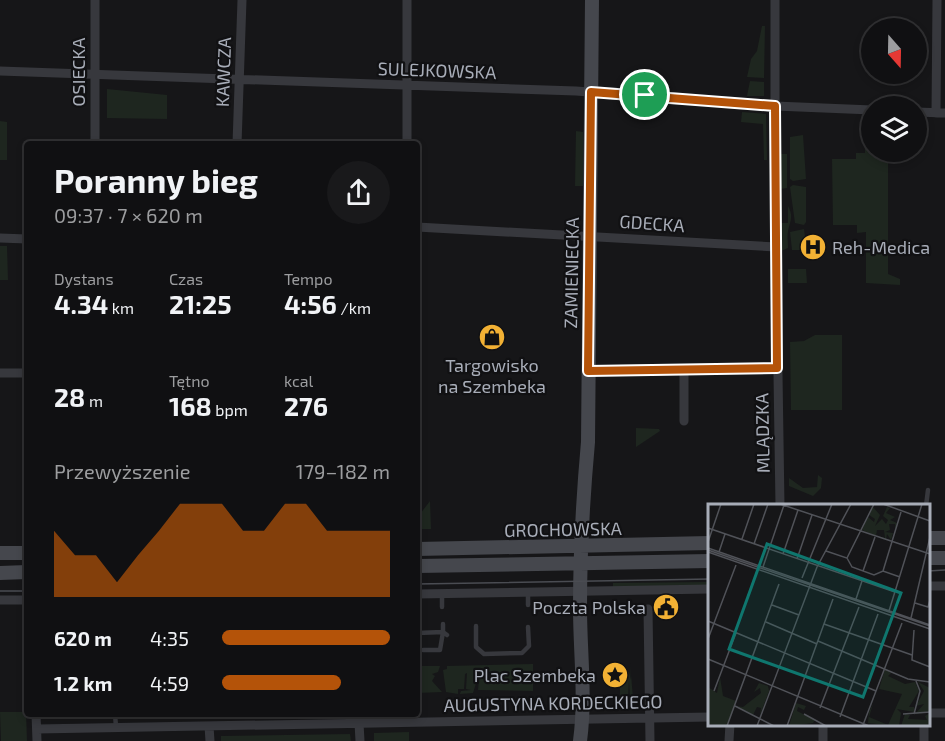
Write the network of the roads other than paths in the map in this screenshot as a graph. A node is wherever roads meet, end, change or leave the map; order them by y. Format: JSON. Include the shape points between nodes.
{"nodes":[{"id":1,"x":95,"y":0,"type":"edge"},
{"id":2,"x":242,"y":0,"type":"edge"},
{"id":3,"x":407,"y":0,"type":"edge"},
{"id":4,"x":592,"y":0,"type":"edge"},
{"id":5,"x":775,"y":0,"type":"edge"},
{"id":6,"x":937,"y":0,"type":"edge"},
{"id":7,"x":0,"y":71,"type":"edge"},
{"id":8,"x":95,"y":75,"type":"junction"},
{"id":9,"x":240,"y":79,"type":"junction"},
{"id":10,"x":407,"y":86,"type":"junction"},
{"id":11,"x":591,"y":92,"type":"junction"},
{"id":12,"x":775,"y":106,"type":"junction"},
{"id":13,"x":861,"y":110,"type":"edge"},
{"id":14,"x":941,"y":113,"type":"edge"},
{"id":15,"x":95,"y":141,"type":"edge"},
{"id":16,"x":237,"y":141,"type":"edge"},
{"id":17,"x":407,"y":141,"type":"edge"},
{"id":18,"x":420,"y":227,"type":"edge"},
{"id":19,"x":589,"y":237,"type":"junction"},
{"id":20,"x":0,"y":238,"type":"edge"},
{"id":21,"x":24,"y":239,"type":"edge"},
{"id":22,"x":776,"y":247,"type":"junction"},
{"id":23,"x":777,"y":368,"type":"junction"},
{"id":24,"x":684,"y":369,"type":"junction"},
{"id":25,"x":588,"y":371,"type":"junction"},
{"id":26,"x":0,"y":373,"type":"edge"},
{"id":27,"x":24,"y":373,"type":"edge"},
{"id":28,"x":684,"y":421,"type":"dead end"},
{"id":29,"x":928,"y":489,"type":"dead end"},
{"id":30,"x":780,"y":504,"type":"edge"},
{"id":31,"x":926,"y":504,"type":"edge"},
{"id":32,"x":708,"y":543,"type":"edge"},
{"id":33,"x":583,"y":546,"type":"junction"},
{"id":34,"x":420,"y":549,"type":"edge"},
{"id":35,"x":0,"y":553,"type":"edge"},
{"id":36,"x":24,"y":553,"type":"edge"},
{"id":37,"x":708,"y":561,"type":"edge"},
{"id":38,"x":582,"y":563,"type":"junction"},
{"id":39,"x":420,"y":566,"type":"edge"},
{"id":40,"x":24,"y":572,"type":"edge"},
{"id":41,"x":0,"y":573,"type":"edge"},
{"id":42,"x":708,"y":589,"type":"edge"},
{"id":43,"x":580,"y":591,"type":"junction"},
{"id":44,"x":528,"y":592,"type":"junction"},
{"id":45,"x":442,"y":593,"type":"junction"},
{"id":46,"x":420,"y":594,"type":"edge"},
{"id":47,"x":0,"y":600,"type":"edge"},
{"id":48,"x":24,"y":600,"type":"edge"},
{"id":49,"x":528,"y":605,"type":"dead end"},
{"id":50,"x":442,"y":607,"type":"dead end"},
{"id":51,"x":648,"y":609,"type":"dead end"},
{"id":52,"x":443,"y":624,"type":"dead end"},
{"id":53,"x":476,"y":626,"type":"dead end"},
{"id":54,"x":528,"y":627,"type":"dead end"},
{"id":55,"x":420,"y":633,"type":"edge"},
{"id":56,"x":445,"y":633,"type":"junction"},
{"id":57,"x":423,"y":650,"type":"dead end"},
{"id":58,"x":36,"y":717,"type":"edge"},
{"id":59,"x":115,"y":717,"type":"edge"},
{"id":60,"x":270,"y":717,"type":"edge"},
{"id":61,"x":708,"y":717,"type":"edge"},
{"id":62,"x":650,"y":718,"type":"junction"},
{"id":63,"x":583,"y":719,"type":"junction"},
{"id":64,"x":362,"y":720,"type":"edge"},
{"id":65,"x":270,"y":724,"type":"junction"},
{"id":66,"x":209,"y":726,"type":"junction"},
{"id":67,"x":822,"y":726,"type":"edge"},
{"id":68,"x":116,"y":727,"type":"junction"},
{"id":69,"x":37,"y":729,"type":"junction"},
{"id":70,"x":37,"y":741,"type":"edge"},
{"id":71,"x":210,"y":741,"type":"edge"},
{"id":72,"x":360,"y":741,"type":"edge"},
{"id":73,"x":580,"y":741,"type":"edge"},
{"id":74,"x":650,"y":741,"type":"edge"},
{"id":75,"x":823,"y":741,"type":"edge"}],
"edges":[{"from":1,"to":8,"type":"street","name":"OSIECKA"},
{"from":2,"to":9,"type":"street","name":"KAWCZA"},
{"from":3,"to":10,"type":"street"},
{"from":4,"to":11,"type":"street","name":"ZAMIENIECKA"},
{"from":5,"to":12,"type":"street","name":"MLĄDZKA"},
{"from":6,"to":14,"type":"street"},
{"from":7,"to":8,"type":"street","name":"SULEJKOWSKA"},
{"from":8,"to":9,"type":"street","name":"SULEJKOWSKA"},
{"from":8,"to":15,"type":"street","name":"OSIECKA"},
{"from":9,"to":10,"type":"street","name":"SULEJKOWSKA"},
{"from":9,"to":16,"type":"street","name":"KAWCZA"},
{"from":10,"to":11,"type":"street","name":"SULEJKOWSKA"},
{"from":10,"to":17,"type":"street"},
{"from":11,"to":12,"type":"street","name":"SULEJKOWSKA"},
{"from":11,"to":19,"type":"street","name":"ZAMIENIECKA"},
{"from":12,"to":13,"type":"street","name":"SULEJKOWSKA"},
{"from":12,"to":22,"type":"street","name":"MLĄDZKA"},
{"from":18,"to":19,"type":"street","name":"GDECKA"},
{"from":19,"to":22,"type":"street","name":"GDECKA"},
{"from":19,"to":25,"type":"street","name":"ZAMIENIECKA"},
{"from":20,"to":21,"type":"street"},
{"from":22,"to":23,"type":"street","name":"MLĄDZKA"},
{"from":23,"to":24,"type":"street"},
{"from":23,"to":30,"type":"street","name":"MLĄDZKA"},
{"from":24,"to":25,"type":"street"},
{"from":24,"to":28,"type":"street"},
{"from":25,"to":33,"type":"street","name":"ZAMIENIECKA"},
{"from":26,"to":27,"type":"street"},
{"from":29,"to":31,"type":"lane"},
{"from":32,"to":33,"type":"street","name":"GROCHOWSKA"},
{"from":33,"to":34,"type":"street","name":"GROCHOWSKA"},
{"from":33,"to":38,"type":"street","name":"ZAMIENIECKA"},
{"from":35,"to":36,"type":"street"},
{"from":37,"to":38,"type":"street","name":"GROCHOWSKA"},
{"from":38,"to":39,"type":"street","name":"GROCHOWSKA"},
{"from":38,"to":43,"type":"street","name":"ZAMIENIECKA"},
{"from":40,"to":41,"type":"street"},
{"from":42,"to":43,"type":"street"},
{"from":43,"to":44,"type":"street"},
{"from":43,"to":63,"type":"street","name":"ZAMIENIECKA"},
{"from":44,"to":45,"type":"street"},
{"from":44,"to":49,"type":"lane"},
{"from":45,"to":46,"type":"street"},
{"from":45,"to":50,"type":"lane"},
{"from":47,"to":48,"type":"street"},
{"from":51,"to":62,"type":"street"},
{"from":52,"to":56,"type":"lane"},
{"from":53,"to":54,"type":"lane","via":[[476,647],[484,654],[522,653],[529,646]]},
{"from":55,"to":56,"type":"lane"},
{"from":56,"to":57,"type":"lane","via":[[440,650]]},
{"from":58,"to":69,"type":"street"},
{"from":59,"to":68,"type":"lane"},
{"from":60,"to":65,"type":"street"},
{"from":61,"to":62,"type":"street","name":"AUGUSTYNA KORDECKIEGO"},
{"from":62,"to":63,"type":"street","name":"AUGUSTYNA KORDECKIEGO"},
{"from":62,"to":74,"type":"street"},
{"from":63,"to":64,"type":"street","name":"AUGUSTYNA KORDECKIEGO"},
{"from":63,"to":73,"type":"street","name":"ZAMIENIECKA"},
{"from":64,"to":65,"type":"street","name":"AUGUSTYNA KORDECKIEGO"},
{"from":64,"to":72,"type":"street"},
{"from":65,"to":66,"type":"street","name":"AUGUSTYNA KORDECKIEGO"},
{"from":66,"to":68,"type":"street","name":"AUGUSTYNA KORDECKIEGO"},
{"from":66,"to":71,"type":"street"},
{"from":67,"to":75,"type":"street"},
{"from":68,"to":69,"type":"street","name":"AUGUSTYNA KORDECKIEGO"},
{"from":69,"to":70,"type":"street"}]}
